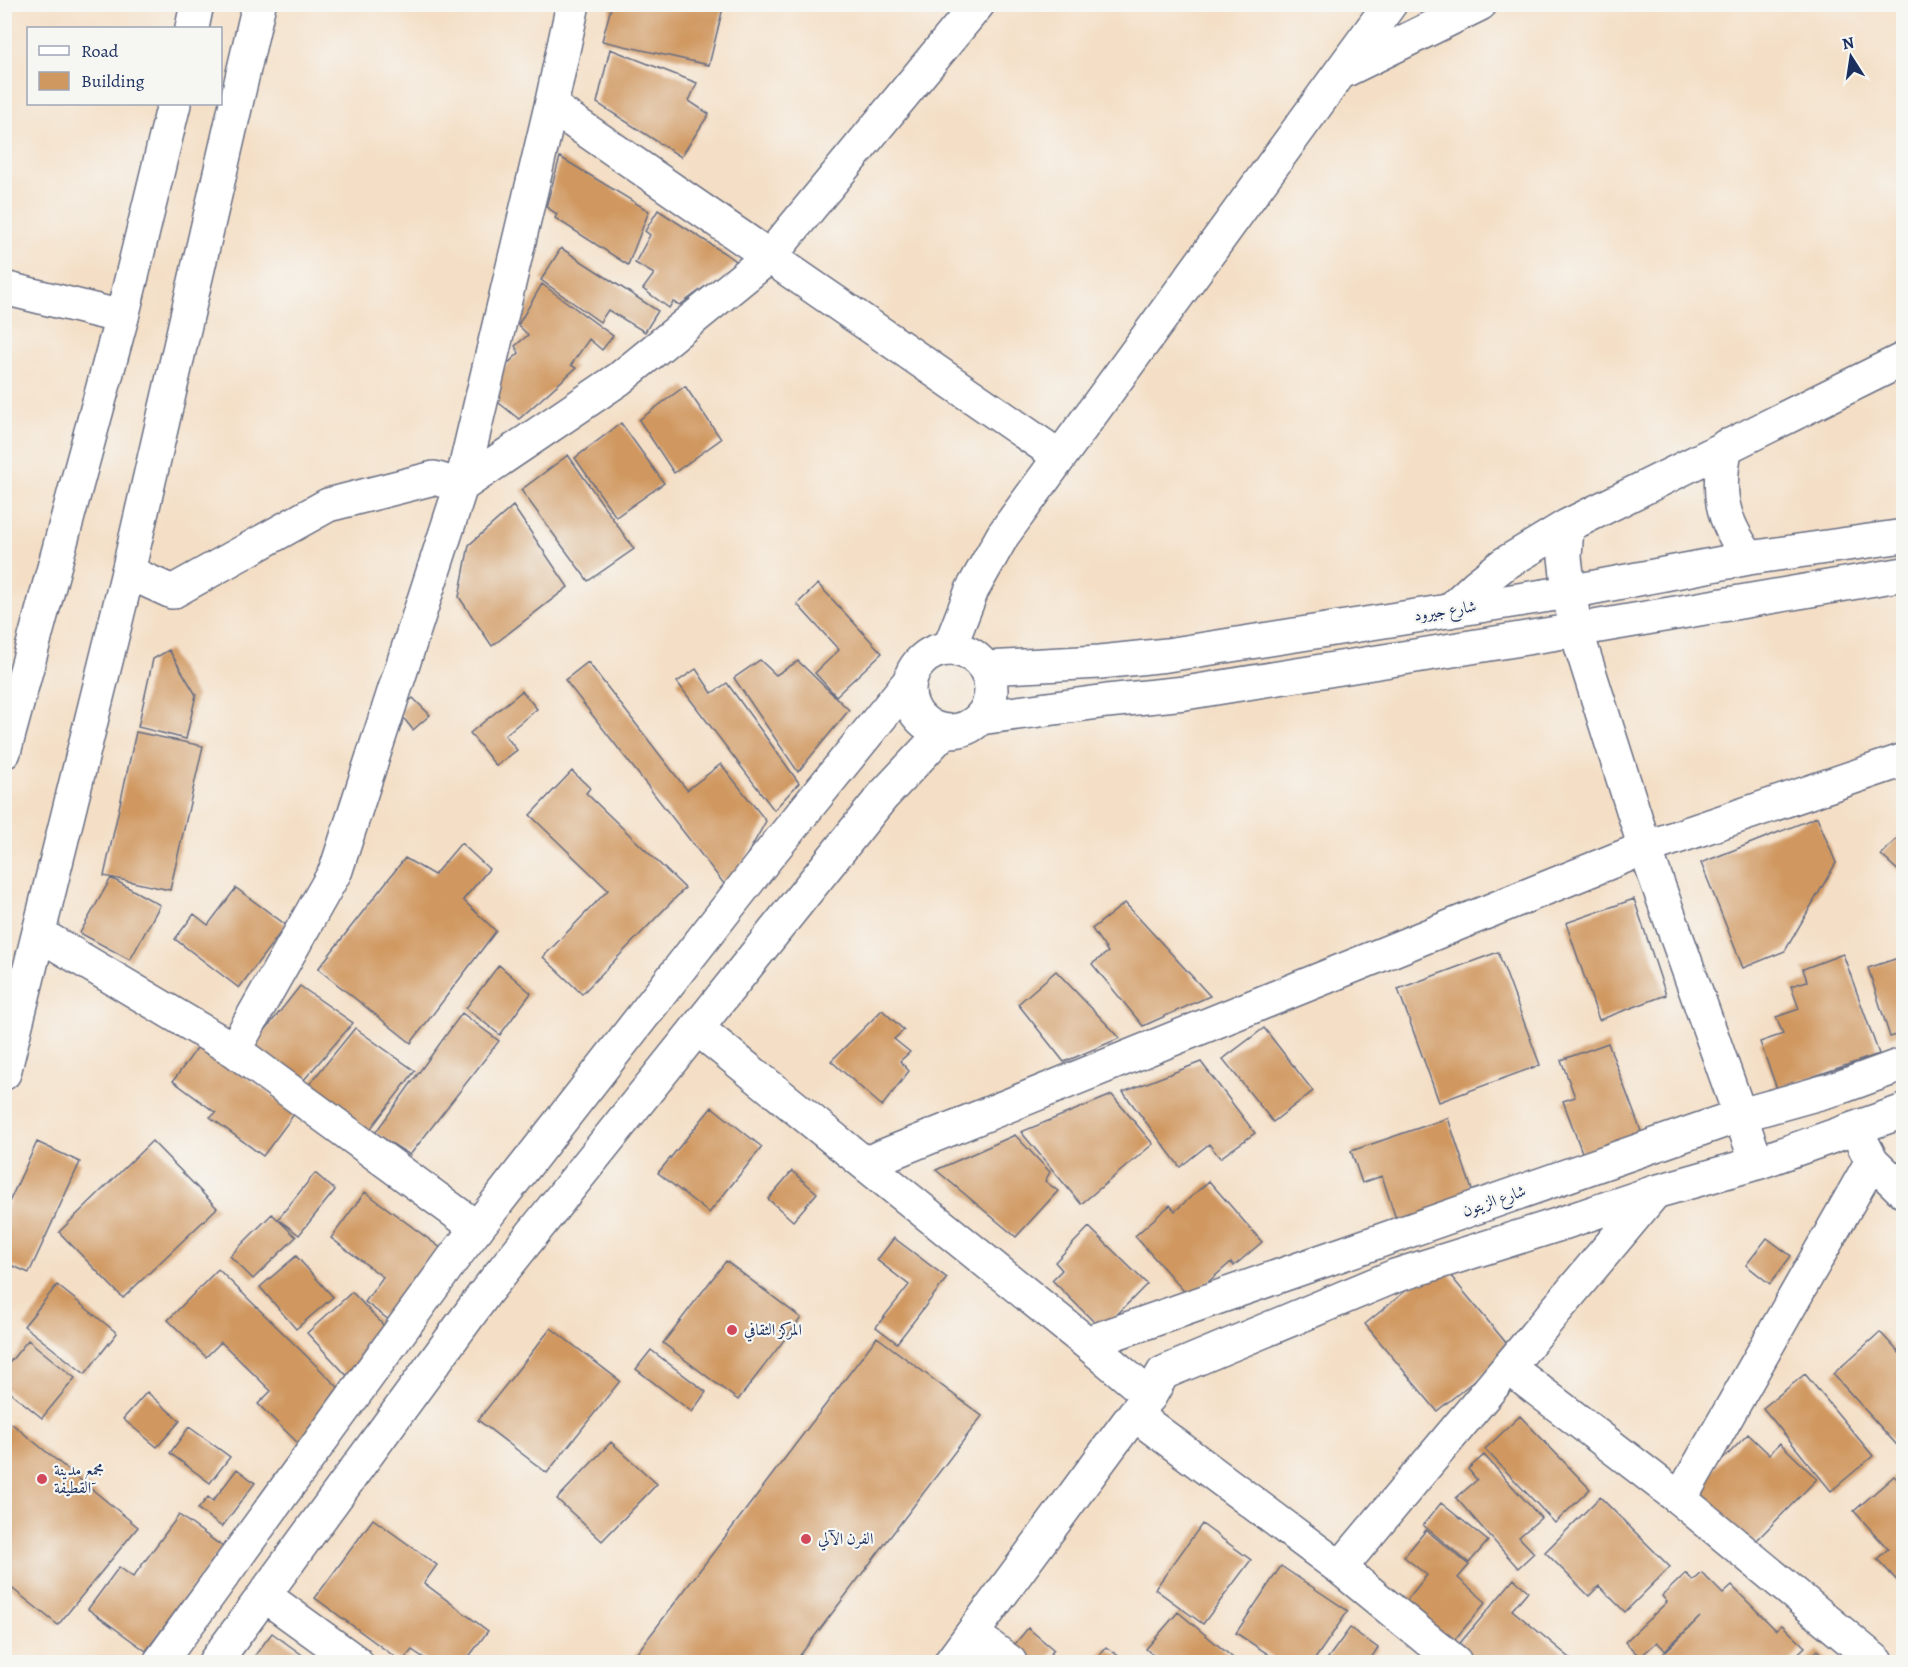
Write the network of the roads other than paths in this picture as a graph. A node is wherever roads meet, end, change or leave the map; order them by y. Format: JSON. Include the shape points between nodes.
{"nodes":[{"id":1,"x":197,"y":4,"type":"edge"},
{"id":2,"x":259,"y":4,"type":"edge"},
{"id":3,"x":573,"y":4,"type":"edge"},
{"id":4,"x":978,"y":4,"type":"edge"},
{"id":5,"x":1390,"y":4,"type":"edge"},
{"id":6,"x":1480,"y":4,"type":"edge"},
{"id":7,"x":192,"y":27,"type":"edge"},
{"id":8,"x":1340,"y":73,"type":"junction"},
{"id":9,"x":174,"y":105,"type":"edge"},
{"id":10,"x":551,"y":106,"type":"junction"},
{"id":11,"x":770,"y":256,"type":"junction"},
{"id":12,"x":4,"y":288,"type":"edge"},
{"id":13,"x":122,"y":317,"type":"junction"},
{"id":14,"x":1904,"y":359,"type":"edge"},
{"id":15,"x":1725,"y":446,"type":"junction"},
{"id":16,"x":1060,"y":457,"type":"junction"},
{"id":17,"x":461,"y":486,"type":"junction"},
{"id":18,"x":1567,"y":526,"type":"junction"},
{"id":19,"x":1904,"y":536,"type":"edge"},
{"id":20,"x":1749,"y":558,"type":"junction"},
{"id":21,"x":128,"y":572,"type":"junction"},
{"id":22,"x":1904,"y":574,"type":"edge"},
{"id":23,"x":1569,"y":592,"type":"junction"},
{"id":24,"x":1449,"y":611,"type":"junction"},
{"id":25,"x":1576,"y":630,"type":"junction"},
{"id":26,"x":949,"y":649,"type":"junction"},
{"id":27,"x":985,"y":668,"type":"junction"},
{"id":28,"x":909,"y":682,"type":"junction"},
{"id":29,"x":980,"y":718,"type":"junction"},
{"id":30,"x":944,"y":730,"type":"junction"},
{"id":31,"x":4,"y":752,"type":"edge"},
{"id":32,"x":1904,"y":760,"type":"edge"},
{"id":33,"x":1645,"y":848,"type":"junction"},
{"id":34,"x":39,"y":934,"type":"junction"},
{"id":35,"x":698,"y":1029,"type":"junction"},
{"id":36,"x":234,"y":1050,"type":"junction"},
{"id":37,"x":1904,"y":1064,"type":"edge"},
{"id":38,"x":4,"y":1073,"type":"edge"},
{"id":39,"x":1840,"y":1087,"type":"junction"},
{"id":40,"x":1904,"y":1111,"type":"edge"},
{"id":41,"x":1741,"y":1115,"type":"junction"},
{"id":42,"x":1855,"y":1128,"type":"junction"},
{"id":43,"x":1872,"y":1161,"type":"junction"},
{"id":44,"x":866,"y":1163,"type":"junction"},
{"id":45,"x":1757,"y":1163,"type":"junction"},
{"id":46,"x":1655,"y":1192,"type":"junction"},
{"id":47,"x":1904,"y":1192,"type":"edge"},
{"id":48,"x":477,"y":1228,"type":"junction"},
{"id":49,"x":1087,"y":1343,"type":"junction"},
{"id":50,"x":1508,"y":1367,"type":"junction"},
{"id":51,"x":1142,"y":1405,"type":"junction"},
{"id":52,"x":1680,"y":1499,"type":"junction"},
{"id":53,"x":1340,"y":1568,"type":"junction"},
{"id":54,"x":264,"y":1596,"type":"junction"},
{"id":55,"x":973,"y":1634,"type":"junction"},
{"id":56,"x":160,"y":1662,"type":"edge"},
{"id":57,"x":215,"y":1662,"type":"edge"},
{"id":58,"x":356,"y":1662,"type":"edge"},
{"id":59,"x":951,"y":1662,"type":"edge"},
{"id":60,"x":1010,"y":1662,"type":"edge"},
{"id":61,"x":1455,"y":1662,"type":"edge"},
{"id":62,"x":1877,"y":1662,"type":"edge"}],
"edges":[{"from":1,"to":7,"type":"street"},
{"from":2,"to":21,"type":"street"},
{"from":3,"to":10,"type":"street"},
{"from":4,"to":11,"type":"street"},
{"from":5,"to":8,"type":"street"},
{"from":6,"to":8,"type":"street"},
{"from":8,"to":16,"type":"street"},
{"from":9,"to":13,"type":"street"},
{"from":10,"to":11,"type":"street"},
{"from":10,"to":17,"type":"street"},
{"from":11,"to":16,"type":"street"},
{"from":11,"to":17,"type":"street","via":[[619,379]]},
{"from":12,"to":13,"type":"street"},
{"from":13,"to":31,"type":"street"},
{"from":14,"to":15,"type":"street"},
{"from":15,"to":18,"type":"street"},
{"from":15,"to":20,"type":"street","via":[[1721,494],[1735,538]]},
{"from":16,"to":26,"type":"street","via":[[1002,535]]},
{"from":17,"to":21,"type":"street","via":[[434,478],[328,505],[172,592]]},
{"from":17,"to":36,"type":"street","via":[[336,870]]},
{"from":18,"to":23,"type":"street"},
{"from":18,"to":24,"type":"street","via":[[1504,564]]},
{"from":19,"to":20,"type":"street","name":"شارع جيرود"},
{"from":20,"to":23,"type":"street","name":"شارع جيرود"},
{"from":21,"to":34,"type":"street"},
{"from":22,"to":25,"type":"street"},
{"from":23,"to":24,"type":"street","name":"شارع جيرود"},
{"from":23,"to":25,"type":"street"},
{"from":24,"to":27,"type":"street","name":"شارع جيرود","via":[[1167,655]]},
{"from":25,"to":29,"type":"street","via":[[1185,693]]},
{"from":25,"to":33,"type":"street"},
{"from":26,"to":27,"type":"street","via":[[964,651]]},
{"from":26,"to":28,"type":"street","via":[[923,658]]},
{"from":27,"to":29,"type":"street","via":[[991,694]]},
{"from":28,"to":30,"type":"street","via":[[912,708],[920,719]]},
{"from":28,"to":48,"type":"street"},
{"from":29,"to":30,"type":"street","via":[[970,726]]},
{"from":30,"to":35,"type":"street","via":[[882,798]]},
{"from":32,"to":33,"type":"street"},
{"from":33,"to":41,"type":"street"},
{"from":33,"to":44,"type":"street"},
{"from":34,"to":36,"type":"street"},
{"from":34,"to":38,"type":"street"},
{"from":35,"to":44,"type":"street"},
{"from":35,"to":54,"type":"street","via":[[485,1293]]},
{"from":36,"to":48,"type":"street"},
{"from":37,"to":39,"type":"street","name":"شارع الزيتون"},
{"from":39,"to":41,"type":"street","name":"شارع الزيتون"},
{"from":39,"to":42,"type":"street"},
{"from":40,"to":42,"type":"street"},
{"from":41,"to":45,"type":"street"},
{"from":41,"to":49,"type":"street","name":"شارع الزيتون"},
{"from":42,"to":43,"type":"street"},
{"from":42,"to":45,"type":"street"},
{"from":43,"to":47,"type":"street"},
{"from":43,"to":52,"type":"street"},
{"from":44,"to":49,"type":"street"},
{"from":45,"to":46,"type":"street"},
{"from":46,"to":50,"type":"street"},
{"from":46,"to":51,"type":"street","via":[[1395,1275],[1163,1373]]},
{"from":48,"to":56,"type":"street"},
{"from":49,"to":51,"type":"street"},
{"from":50,"to":52,"type":"street"},
{"from":50,"to":53,"type":"street"},
{"from":51,"to":53,"type":"street"},
{"from":51,"to":55,"type":"street"},
{"from":52,"to":62,"type":"street"},
{"from":53,"to":61,"type":"street"},
{"from":54,"to":57,"type":"street"},
{"from":54,"to":58,"type":"street"},
{"from":55,"to":59,"type":"street"},
{"from":55,"to":60,"type":"street"}]}
